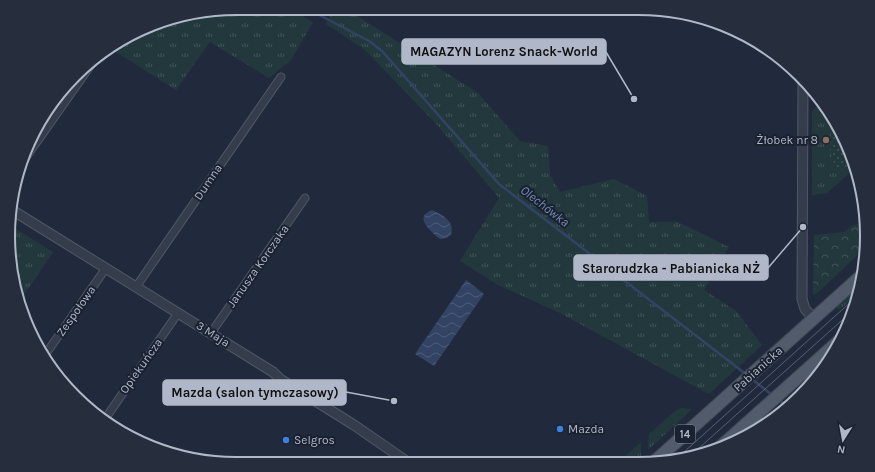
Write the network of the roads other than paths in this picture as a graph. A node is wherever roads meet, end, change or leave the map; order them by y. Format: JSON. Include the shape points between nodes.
{"nodes":[{"id":1,"x":281,"y":78,"type":"dead end"},
{"id":2,"x":81,"y":79,"type":"edge"},
{"id":3,"x":803,"y":88,"type":"edge"},
{"id":4,"x":35,"y":145,"type":"edge"},
{"id":5,"x":305,"y":198,"type":"dead end"},
{"id":6,"x":16,"y":213,"type":"edge"},
{"id":7,"x":106,"y":268,"type":"junction"},
{"id":8,"x":855,"y":281,"type":"edge"},
{"id":9,"x":136,"y":287,"type":"junction"},
{"id":10,"x":178,"y":313,"type":"junction"},
{"id":11,"x":814,"y":319,"type":"junction"},
{"id":12,"x":211,"y":333,"type":"junction"},
{"id":13,"x":48,"y":351,"type":"edge"},
{"id":14,"x":827,"y":352,"type":"edge"},
{"id":15,"x":107,"y":416,"type":"edge"},
{"id":16,"x":733,"y":436,"type":"edge"},
{"id":17,"x":661,"y":456,"type":"edge"},
{"id":18,"x":400,"y":457,"type":"edge"}],
"edges":[{"from":1,"to":9,"type":"street","name":"Dumna"},
{"from":2,"to":4,"type":"street"},
{"from":3,"to":11,"type":"street","via":[[802,299],[805,309]]},
{"from":5,"to":12,"type":"street","name":"Janusza Korczaka"},
{"from":6,"to":7,"type":"street","name":"3 Maja"},
{"from":7,"to":9,"type":"street","name":"3 Maja"},
{"from":7,"to":13,"type":"street","name":"Zespołowa"},
{"from":8,"to":11,"type":"main road","name":"Pabianicka","number":"14"},
{"from":9,"to":10,"type":"street","name":"3 Maja"},
{"from":10,"to":12,"type":"street","name":"3 Maja"},
{"from":10,"to":15,"type":"street","name":"Opiekuńcza"},
{"from":11,"to":17,"type":"main road","name":"Pabianicka","number":"14"},
{"from":12,"to":18,"type":"street","name":"3 Maja"},
{"from":14,"to":16,"type":"main road"}]}
